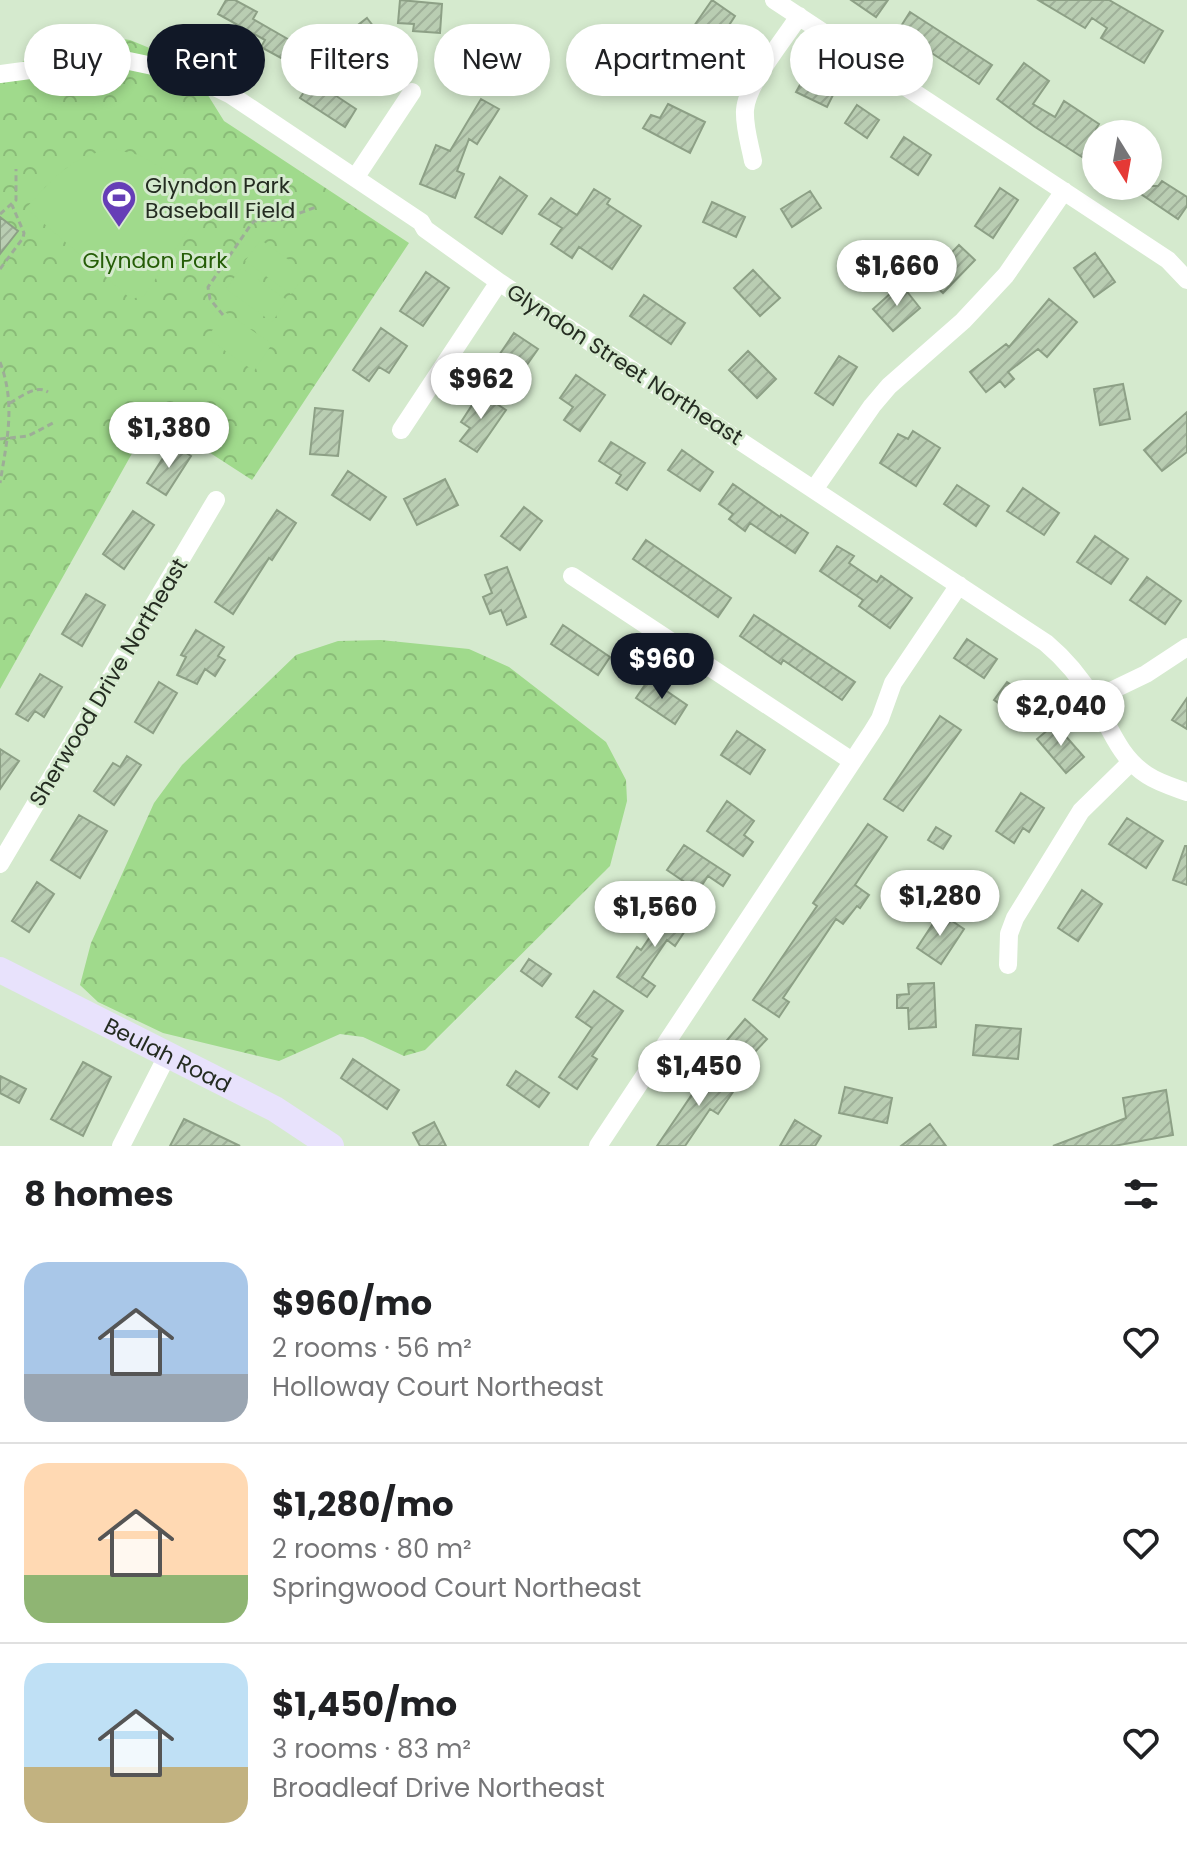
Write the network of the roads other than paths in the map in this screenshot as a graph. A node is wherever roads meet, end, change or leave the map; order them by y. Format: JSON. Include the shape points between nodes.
{"nodes":[{"id":1,"x":774,"y":0,"type":"edge"},
{"id":2,"x":799,"y":16,"type":"junction"},
{"id":3,"x":0,"y":74,"type":"edge"},
{"id":4,"x":409,"y":96,"type":"edge"},
{"id":5,"x":753,"y":161,"type":"dead end"},
{"id":6,"x":355,"y":178,"type":"junction"},
{"id":7,"x":1064,"y":191,"type":"junction"},
{"id":8,"x":1187,"y":280,"type":"edge"},
{"id":9,"x":499,"y":282,"type":"junction"},
{"id":10,"x":401,"y":430,"type":"dead end"},
{"id":11,"x":815,"y":488,"type":"junction"},
{"id":12,"x":216,"y":500,"type":"dead end"},
{"id":13,"x":572,"y":576,"type":"dead end"},
{"id":14,"x":959,"y":585,"type":"junction"},
{"id":15,"x":1187,"y":647,"type":"edge"},
{"id":16,"x":1094,"y":699,"type":"junction"},
{"id":17,"x":852,"y":761,"type":"junction"},
{"id":18,"x":1131,"y":762,"type":"junction"},
{"id":19,"x":1187,"y":792,"type":"edge"},
{"id":20,"x":0,"y":864,"type":"edge"},
{"id":21,"x":1008,"y":965,"type":"dead end"},
{"id":22,"x":0,"y":970,"type":"edge"},
{"id":23,"x":168,"y":1054,"type":"junction"},
{"id":24,"x":121,"y":1146,"type":"edge"},
{"id":25,"x":331,"y":1146,"type":"edge"},
{"id":26,"x":598,"y":1146,"type":"edge"}],
"edges":[{"from":1,"to":2,"type":"street"},
{"from":2,"to":5,"type":"street","via":[[746,104]]},
{"from":2,"to":7,"type":"street"},
{"from":3,"to":6,"type":"street","name":"Glyndon Street Northeast","via":[[97,61],[129,61],[186,73],[231,95]]},
{"from":4,"to":6,"type":"street"},
{"from":6,"to":9,"type":"street","name":"Glyndon Street Northeast"},
{"from":7,"to":8,"type":"street","via":[[1168,260]]},
{"from":7,"to":11,"type":"street","via":[[1006,275],[889,386]]},
{"from":9,"to":10,"type":"street"},
{"from":9,"to":11,"type":"street","name":"Glyndon Street Northeast"},
{"from":11,"to":14,"type":"street","name":"Glyndon Street Northeast"},
{"from":12,"to":20,"type":"street","name":"Sherwood Drive Northeast"},
{"from":13,"to":17,"type":"street"},
{"from":14,"to":16,"type":"street","name":"Glyndon Street Northeast","via":[[1059,654]]},
{"from":14,"to":17,"type":"street","via":[[893,683],[880,719]]},
{"from":15,"to":16,"type":"street"},
{"from":16,"to":18,"type":"street","name":"Glyndon Street Northeast"},
{"from":17,"to":26,"type":"street"},
{"from":18,"to":19,"type":"street","name":"Glyndon Street Northeast","via":[[1146,775]]},
{"from":18,"to":21,"type":"street","via":[[1081,811],[1015,918]]},
{"from":22,"to":23,"type":"main road","name":"Beulah Road"},
{"from":23,"to":24,"type":"street"},
{"from":23,"to":25,"type":"main road","name":"Beulah Road","via":[[275,1109]]}]}
